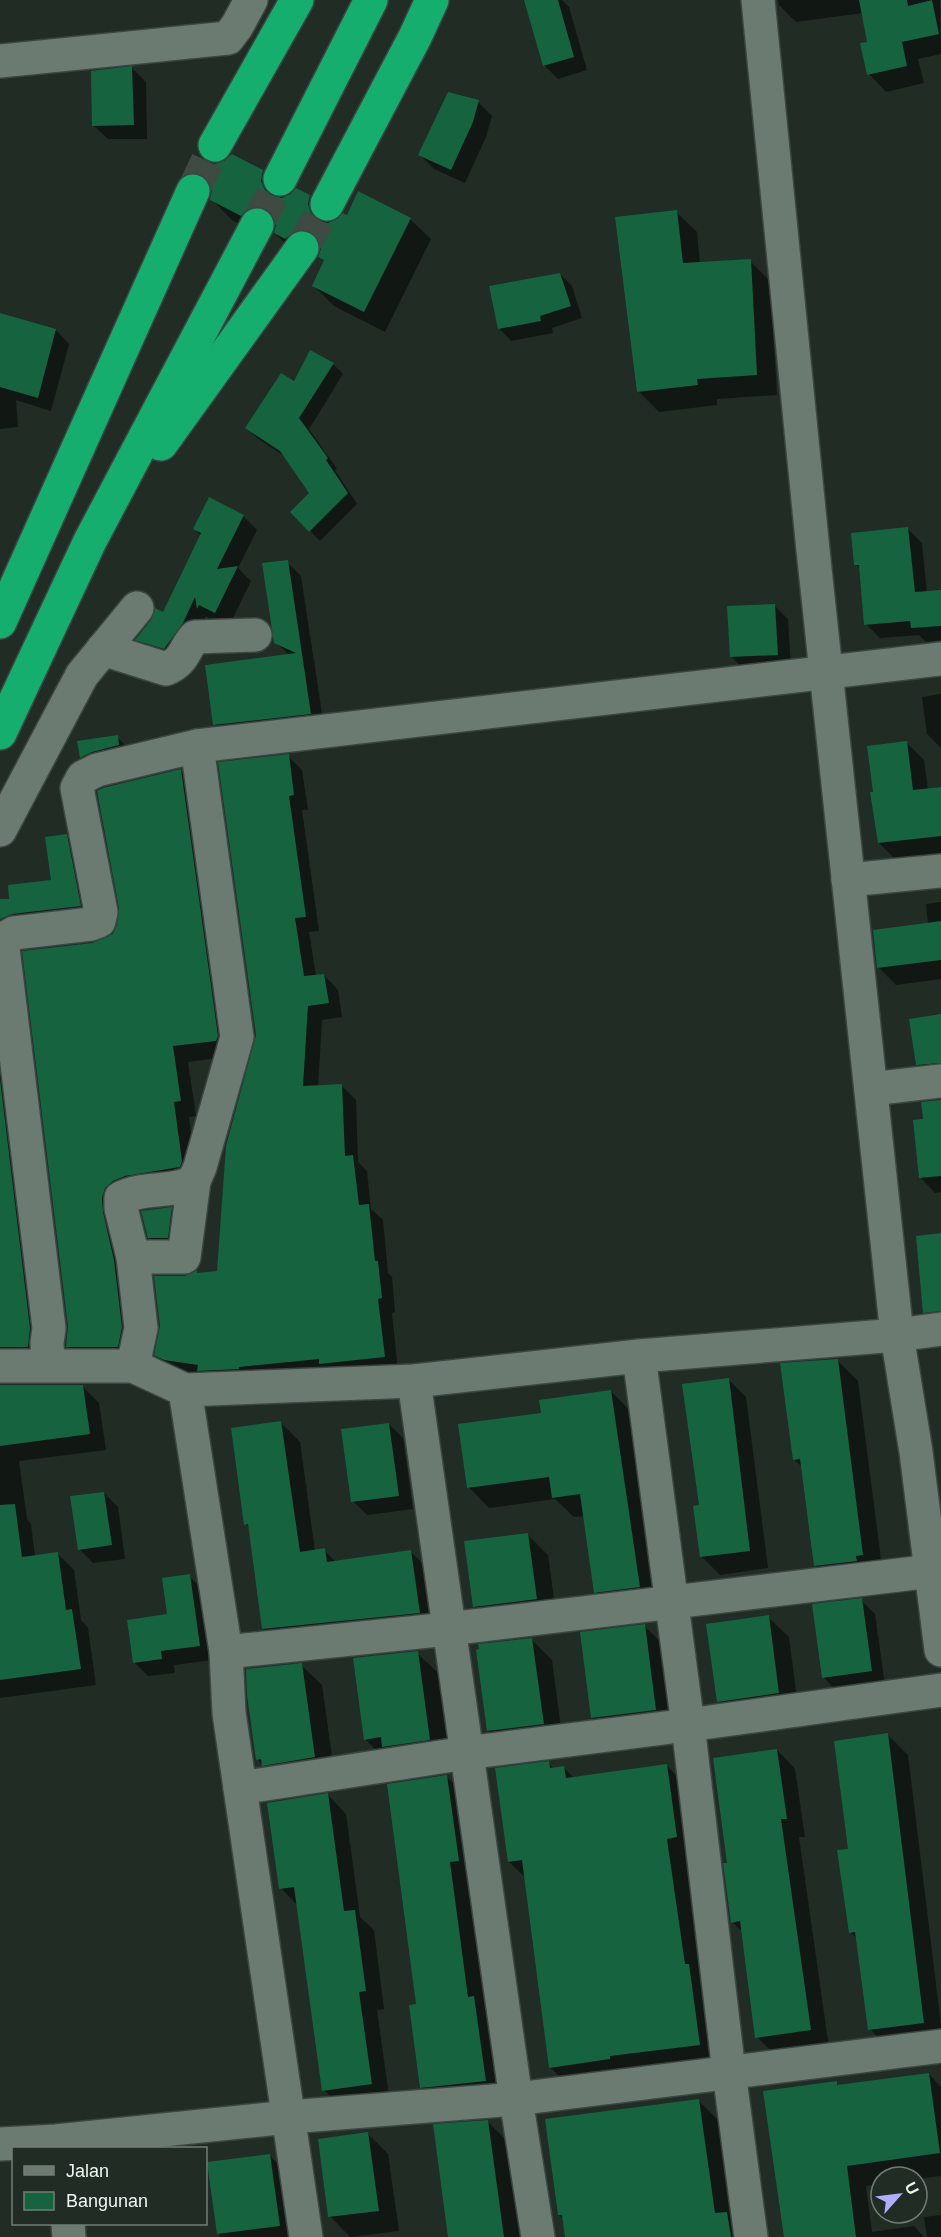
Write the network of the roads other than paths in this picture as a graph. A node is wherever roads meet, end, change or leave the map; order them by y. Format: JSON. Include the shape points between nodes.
{"nodes":[{"id":1,"x":251,"y":0,"type":"edge"},
{"id":2,"x":297,"y":0,"type":"edge"},
{"id":3,"x":371,"y":0,"type":"edge"},
{"id":4,"x":432,"y":0,"type":"edge"},
{"id":5,"x":758,"y":0,"type":"edge"},
{"id":6,"x":0,"y":61,"type":"edge"},
{"id":7,"x":215,"y":145,"type":"tunnel mouth"},
{"id":8,"x":280,"y":179,"type":"tunnel mouth"},
{"id":9,"x":194,"y":191,"type":"tunnel mouth"},
{"id":10,"x":327,"y":204,"type":"tunnel mouth"},
{"id":11,"x":257,"y":225,"type":"tunnel mouth"},
{"id":12,"x":302,"y":248,"type":"tunnel mouth"},
{"id":13,"x":90,"y":541,"type":"junction"},
{"id":14,"x":137,"y":608,"type":"dead end"},
{"id":15,"x":0,"y":622,"type":"edge"},
{"id":16,"x":255,"y":635,"type":"dead end"},
{"id":17,"x":103,"y":649,"type":"junction"},
{"id":18,"x":941,"y":660,"type":"edge"},
{"id":19,"x":826,"y":672,"type":"junction"},
{"id":20,"x":0,"y":733,"type":"edge"},
{"id":21,"x":197,"y":746,"type":"junction"},
{"id":22,"x":0,"y":830,"type":"edge"},
{"id":23,"x":941,"y":871,"type":"edge"},
{"id":24,"x":848,"y":880,"type":"junction"},
{"id":25,"x":941,"y":1081,"type":"edge"},
{"id":26,"x":871,"y":1089,"type":"junction"},
{"id":27,"x":194,"y":1181,"type":"junction"},
{"id":28,"x":133,"y":1257,"type":"junction"},
{"id":29,"x":941,"y":1329,"type":"edge"},
{"id":30,"x":897,"y":1335,"type":"junction"},
{"id":31,"x":639,"y":1356,"type":"junction"},
{"id":32,"x":48,"y":1364,"type":"junction"},
{"id":33,"x":0,"y":1366,"type":"edge"},
{"id":34,"x":133,"y":1366,"type":"junction"},
{"id":35,"x":414,"y":1381,"type":"junction"},
{"id":36,"x":185,"y":1390,"type":"junction"},
{"id":37,"x":934,"y":1555,"type":"edge"},
{"id":38,"x":672,"y":1601,"type":"junction"},
{"id":39,"x":448,"y":1629,"type":"junction"},
{"id":40,"x":941,"y":1650,"type":"edge"},
{"id":41,"x":226,"y":1652,"type":"junction"},
{"id":42,"x":941,"y":1690,"type":"edge"},
{"id":43,"x":688,"y":1725,"type":"junction"},
{"id":44,"x":466,"y":1753,"type":"junction"},
{"id":45,"x":240,"y":1788,"type":"junction"},
{"id":46,"x":941,"y":2046,"type":"edge"},
{"id":47,"x":729,"y":2072,"type":"junction"},
{"id":48,"x":516,"y":2099,"type":"junction"},
{"id":49,"x":289,"y":2117,"type":"junction"},
{"id":50,"x":0,"y":2144,"type":"edge"},
{"id":51,"x":57,"y":2145,"type":"edge"},
{"id":52,"x":306,"y":2237,"type":"edge"},
{"id":53,"x":538,"y":2237,"type":"edge"},
{"id":54,"x":751,"y":2237,"type":"edge"}],
"edges":[{"from":1,"to":6,"type":"street","via":[[228,38]]},
{"from":2,"to":7,"type":"highway"},
{"from":3,"to":8,"type":"highway"},
{"from":4,"to":10,"type":"highway"},
{"from":5,"to":19,"type":"street"},
{"from":9,"to":15,"type":"highway"},
{"from":11,"to":13,"type":"highway"},
{"from":12,"to":13,"type":"highway"},
{"from":13,"to":20,"type":"highway"},
{"from":14,"to":17,"type":"street"},
{"from":16,"to":17,"type":"street","via":[[195,637],[179,661],[166,669]]},
{"from":17,"to":22,"type":"street","via":[[82,675]]},
{"from":18,"to":19,"type":"street"},
{"from":19,"to":21,"type":"street"},
{"from":19,"to":24,"type":"street"},
{"from":21,"to":27,"type":"street","via":[[237,1036]]},
{"from":21,"to":32,"type":"street","via":[[97,770],[83,777],[77,788],[99,921],[14,933],[5,938],[3,948],[49,1328]]},
{"from":23,"to":24,"type":"street"},
{"from":24,"to":26,"type":"street"},
{"from":25,"to":26,"type":"street"},
{"from":26,"to":30,"type":"street"},
{"from":27,"to":28,"type":"street","via":[[184,1257]]},
{"from":27,"to":28,"type":"street","via":[[183,1187],[133,1192],[121,1198]]},
{"from":28,"to":34,"type":"street","via":[[141,1328]]},
{"from":29,"to":30,"type":"street"},
{"from":30,"to":31,"type":"street"},
{"from":30,"to":37,"type":"street"},
{"from":31,"to":35,"type":"street"},
{"from":31,"to":38,"type":"street"},
{"from":32,"to":33,"type":"street"},
{"from":32,"to":34,"type":"street"},
{"from":34,"to":36,"type":"street"},
{"from":35,"to":36,"type":"street"},
{"from":35,"to":39,"type":"street"},
{"from":36,"to":41,"type":"street"},
{"from":37,"to":38,"type":"street"},
{"from":37,"to":40,"type":"street"},
{"from":38,"to":39,"type":"street"},
{"from":38,"to":43,"type":"street"},
{"from":39,"to":41,"type":"street"},
{"from":39,"to":44,"type":"street"},
{"from":41,"to":45,"type":"street","via":[[229,1713]]},
{"from":42,"to":43,"type":"street"},
{"from":43,"to":44,"type":"street"},
{"from":43,"to":47,"type":"street"},
{"from":44,"to":45,"type":"street"},
{"from":44,"to":48,"type":"street"},
{"from":45,"to":49,"type":"street"},
{"from":46,"to":47,"type":"street"},
{"from":47,"to":48,"type":"street"},
{"from":47,"to":54,"type":"street"},
{"from":48,"to":49,"type":"street"},
{"from":48,"to":53,"type":"street"},
{"from":49,"to":51,"type":"street"},
{"from":49,"to":52,"type":"street"},
{"from":50,"to":51,"type":"street"}]}
